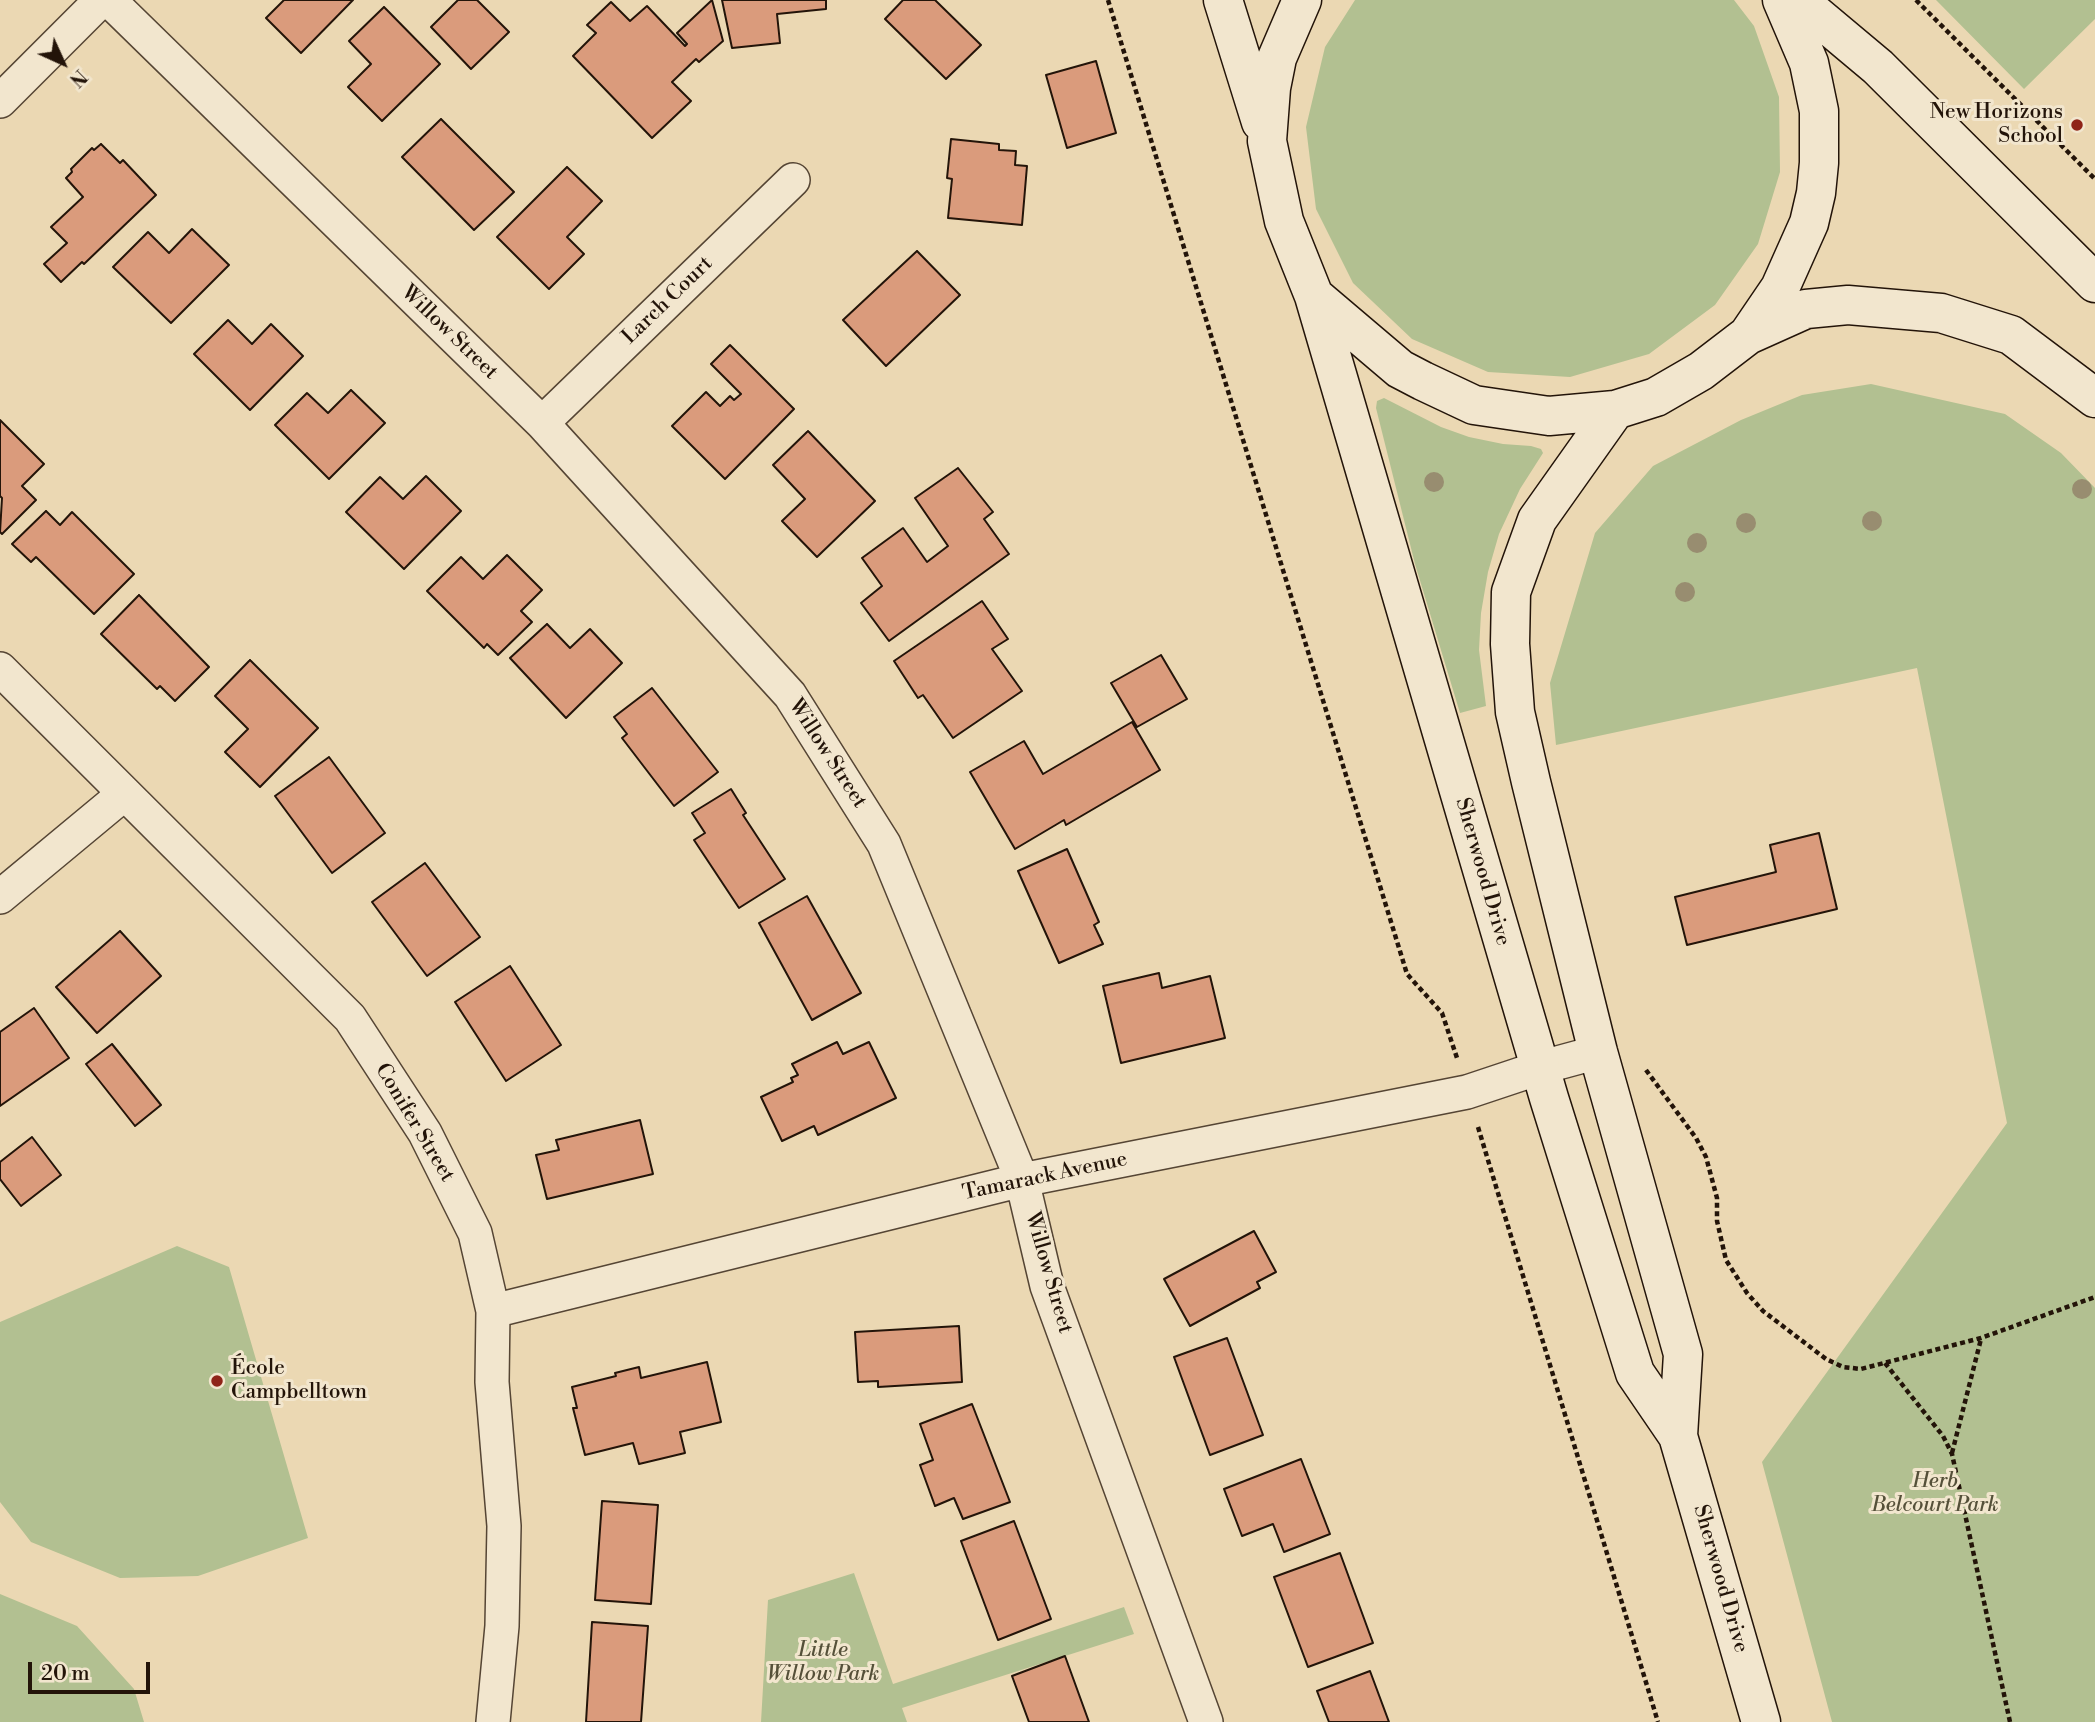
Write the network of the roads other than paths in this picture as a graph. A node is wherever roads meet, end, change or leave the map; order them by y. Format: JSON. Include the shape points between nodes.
{"nodes":[{"id":1,"x":101,"y":0,"type":"edge"},
{"id":2,"x":109,"y":0,"type":"edge"},
{"id":3,"x":1223,"y":0,"type":"edge"},
{"id":4,"x":1302,"y":0,"type":"edge"},
{"id":5,"x":1782,"y":0,"type":"edge"},
{"id":6,"x":1798,"y":0,"type":"edge"},
{"id":7,"x":0,"y":101,"type":"edge"},
{"id":8,"x":1267,"y":141,"type":"junction"},
{"id":9,"x":793,"y":180,"type":"dead end"},
{"id":10,"x":2095,"y":283,"type":"edge"},
{"id":11,"x":1314,"y":296,"type":"junction"},
{"id":12,"x":1748,"y":335,"type":"junction"},
{"id":13,"x":2095,"y":398,"type":"edge"},
{"id":14,"x":1615,"y":410,"type":"junction"},
{"id":15,"x":542,"y":423,"type":"junction"},
{"id":16,"x":0,"y":669,"type":"edge"},
{"id":17,"x":124,"y":794,"type":"junction"},
{"id":18,"x":0,"y":897,"type":"edge"},
{"id":19,"x":1598,"y":1052,"type":"junction"},
{"id":20,"x":1539,"y":1068,"type":"junction"},
{"id":21,"x":1023,"y":1180,"type":"junction"},
{"id":22,"x":494,"y":1311,"type":"junction"},
{"id":23,"x":1678,"y":1436,"type":"junction"},
{"id":24,"x":493,"y":1722,"type":"edge"},
{"id":25,"x":1206,"y":1722,"type":"edge"},
{"id":26,"x":1761,"y":1722,"type":"edge"}],
"edges":[{"from":1,"to":7,"type":"street"},
{"from":2,"to":15,"type":"street","name":"Willow Street"},
{"from":3,"to":8,"type":"main road"},
{"from":4,"to":8,"type":"main road","via":[[1277,58]]},
{"from":5,"to":12,"type":"main road","via":[[1809,64],[1819,111],[1816,193],[1809,223],[1780,288]]},
{"from":6,"to":10,"type":"main road","via":[[1878,67]]},
{"from":8,"to":11,"type":"main road","name":"Sherwood Drive","via":[[1284,221]]},
{"from":9,"to":15,"type":"street","name":"Larch Court"},
{"from":11,"to":14,"type":"main road","via":[[1400,369],[1474,405],[1549,416]]},
{"from":11,"to":20,"type":"main road","name":"Sherwood Drive"},
{"from":12,"to":13,"type":"main road","via":[[1806,309],[1848,304],[1941,313],[2011,335]]},
{"from":12,"to":14,"type":"main road","via":[[1701,372],[1656,397]]},
{"from":14,"to":19,"type":"main road","name":"Sherwood Drive","via":[[1538,520],[1511,592],[1515,712]]},
{"from":15,"to":21,"type":"street","name":"Willow Street","via":[[790,695],[884,844]]},
{"from":16,"to":17,"type":"street","name":"Conifer Street"},
{"from":17,"to":18,"type":"street"},
{"from":17,"to":22,"type":"street","name":"Conifer Street","via":[[350,1018],[425,1133],[475,1233]]},
{"from":19,"to":20,"type":"street","name":"Tamarack Avenue"},
{"from":19,"to":23,"type":"main road","name":"Sherwood Drive","via":[[1683,1354]]},
{"from":20,"to":21,"type":"street","name":"Tamarack Avenue","via":[[1467,1092]]},
{"from":20,"to":23,"type":"main road","name":"Sherwood Drive","via":[[1635,1373]]},
{"from":21,"to":22,"type":"street","name":"Tamarack Avenue"},
{"from":21,"to":25,"type":"street","name":"Willow Street","via":[[1047,1286]]},
{"from":22,"to":24,"type":"street","name":"Conifer Street","via":[[492,1382],[504,1526],[502,1626]]},
{"from":23,"to":26,"type":"main road","name":"Sherwood Drive"}]}
